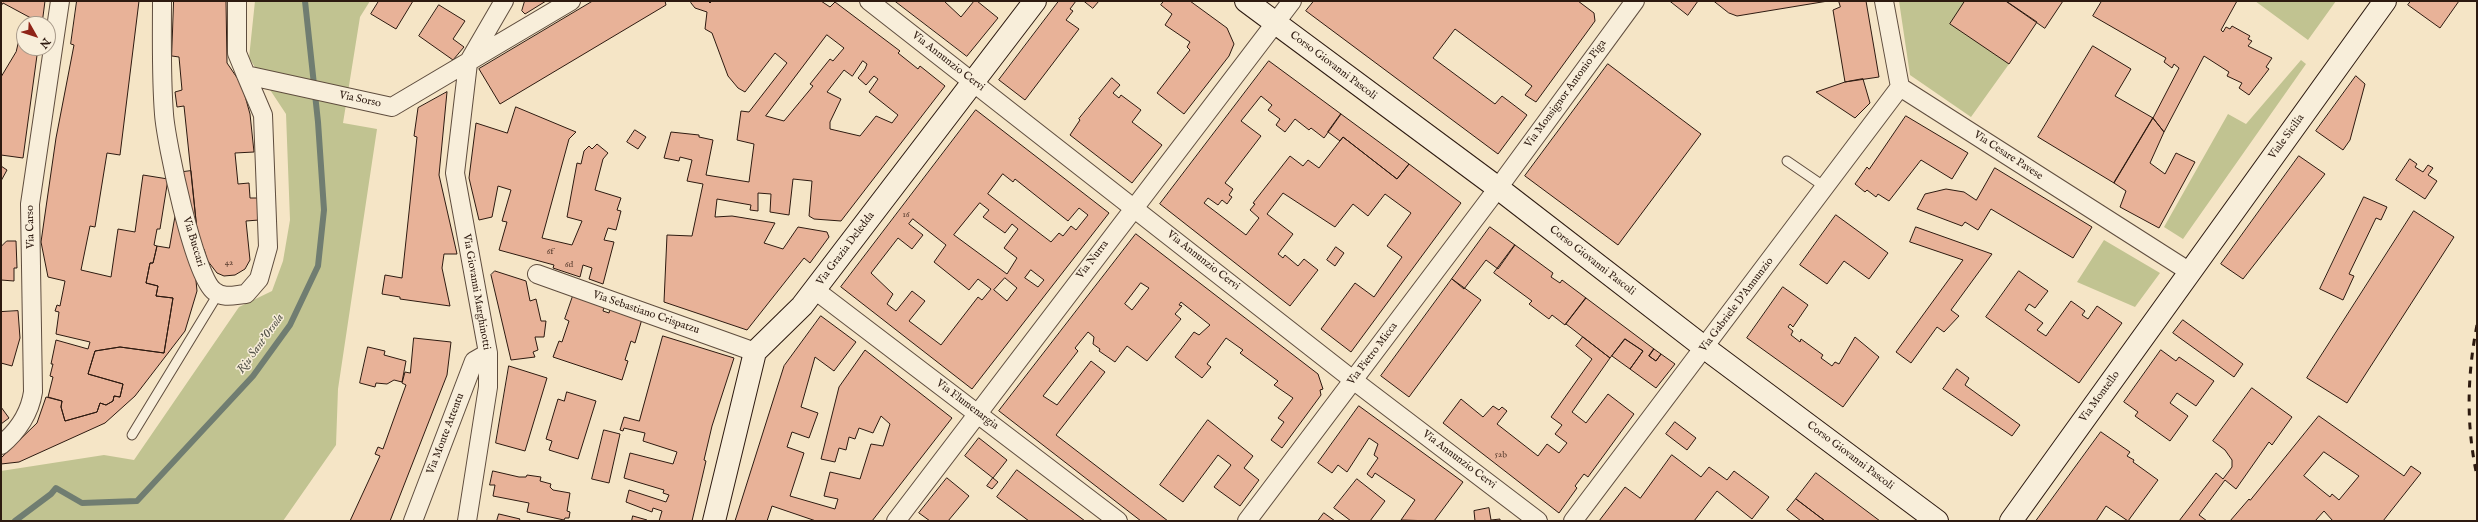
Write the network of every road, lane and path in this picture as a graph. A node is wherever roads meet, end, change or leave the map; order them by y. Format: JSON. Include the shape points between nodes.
{"nodes":[{"id":1,"x":60,"y":1,"type":"edge"},
{"id":2,"x":162,"y":1,"type":"edge"},
{"id":3,"x":237,"y":1,"type":"edge"},
{"id":4,"x":504,"y":1,"type":"edge"},
{"id":5,"x":571,"y":1,"type":"edge"},
{"id":6,"x":868,"y":1,"type":"edge"},
{"id":7,"x":1035,"y":1,"type":"edge"},
{"id":8,"x":1246,"y":1,"type":"edge"},
{"id":9,"x":1292,"y":1,"type":"edge"},
{"id":10,"x":1635,"y":1,"type":"edge"},
{"id":11,"x":1884,"y":1,"type":"edge"},
{"id":12,"x":2385,"y":1,"type":"edge"},
{"id":13,"x":1274,"y":22,"type":"junction"},
{"id":14,"x":468,"y":63,"type":"junction"},
{"id":15,"x":246,"y":75,"type":"junction"},
{"id":16,"x":973,"y":82,"type":"junction"},
{"id":17,"x":1900,"y":87,"type":"junction"},
{"id":18,"x":1787,"y":161,"type":"dead end"},
{"id":19,"x":1825,"y":187,"type":"junction"},
{"id":20,"x":1498,"y":188,"type":"junction"},
{"id":21,"x":1134,"y":206,"type":"junction"},
{"id":22,"x":2190,"y":272,"type":"junction"},
{"id":23,"x":537,"y":274,"type":"dead end"},
{"id":24,"x":815,"y":290,"type":"junction"},
{"id":25,"x":218,"y":294,"type":"junction"},
{"id":26,"x":1705,"y":348,"type":"junction"},
{"id":27,"x":755,"y":352,"type":"junction"},
{"id":28,"x":488,"y":353,"type":"junction"},
{"id":29,"x":1353,"y":380,"type":"junction"},
{"id":30,"x":977,"y":413,"type":"junction"},
{"id":31,"x":132,"y":435,"type":"dead end"},
{"id":32,"x":1,"y":445,"type":"edge"},
{"id":33,"x":901,"y":519,"type":"edge"},
{"id":34,"x":413,"y":521,"type":"edge"},
{"id":35,"x":467,"y":521,"type":"edge"},
{"id":36,"x":714,"y":521,"type":"edge"},
{"id":37,"x":1118,"y":521,"type":"edge"},
{"id":38,"x":1247,"y":521,"type":"edge"},
{"id":39,"x":1538,"y":521,"type":"edge"},
{"id":40,"x":1573,"y":521,"type":"edge"},
{"id":41,"x":1937,"y":521,"type":"edge"},
{"id":42,"x":2011,"y":521,"type":"edge"}],
"edges":[{"from":1,"to":32,"type":"street","name":"Via Carso","via":[[30,204],[33,392],[30,409]]},
{"from":2,"to":25,"type":"street","name":"Via Buccari","via":[[164,115],[181,201],[200,268],[212,290]]},
{"from":3,"to":15,"type":"street","via":[[237,53]]},
{"from":4,"to":14,"type":"street"},
{"from":5,"to":14,"type":"street","name":"Via Sorso"},
{"from":6,"to":16,"type":"street","name":"Via Annunzio Cervi"},
{"from":7,"to":16,"type":"main road","name":"Via Grazia Deledda"},
{"from":8,"to":13,"type":"main road","name":"Corso Giovanni Pascoli"},
{"from":9,"to":13,"type":"street","name":"Via Nurra"},
{"from":10,"to":20,"type":"street","name":"Via Monsignor Antonio Piga"},
{"from":11,"to":17,"type":"street"},
{"from":12,"to":22,"type":"main road","name":"Viale Sicilia"},
{"from":13,"to":20,"type":"main road","name":"Corso Giovanni Pascoli"},
{"from":13,"to":21,"type":"street","name":"Via Nurra"},
{"from":14,"to":15,"type":"street","name":"Via Sorso","via":[[392,107]]},
{"from":14,"to":28,"type":"street","name":"Via Giovanni Marghinotti","via":[[455,173]]},
{"from":15,"to":25,"type":"street","via":[[263,115],[268,247],[260,279],[246,294]]},
{"from":16,"to":21,"type":"street","name":"Via Annunzio Cervi"},
{"from":16,"to":24,"type":"main road","name":"Via Grazia Deledda"},
{"from":17,"to":19,"type":"street","name":"Via Gabriele D'Annunzio"},
{"from":17,"to":22,"type":"street","name":"Via Cesare Pavese"},
{"from":18,"to":19,"type":"lane"},
{"from":19,"to":26,"type":"street","name":"Via Gabriele D'Annunzio"},
{"from":20,"to":26,"type":"main road","name":"Corso Giovanni Pascoli"},
{"from":20,"to":29,"type":"street","name":"Via Pietro Micca"},
{"from":21,"to":29,"type":"street","name":"Via Annunzio Cervi"},
{"from":21,"to":30,"type":"street","name":"Via Nurra"},
{"from":22,"to":42,"type":"main road","name":"Via Montello"},
{"from":23,"to":27,"type":"street","name":"Via Sebastiano Crispatzu"},
{"from":24,"to":27,"type":"main road","name":"Via Grazia Deledda"},
{"from":24,"to":30,"type":"street","name":"Via Flumenargia"},
{"from":25,"to":31,"type":"lane"},
{"from":26,"to":40,"type":"street","name":"Via Gabriele D'Annunzio"},
{"from":26,"to":41,"type":"main road","name":"Corso Giovanni Pascoli"},
{"from":27,"to":36,"type":"main road"},
{"from":28,"to":34,"type":"street","name":"Via Monte Attentu","via":[[474,361]]},
{"from":28,"to":35,"type":"street","name":"Via Giovanni Marghinotti","via":[[488,387]]},
{"from":29,"to":38,"type":"street","name":"Via Pietro Micca"},
{"from":29,"to":39,"type":"street","name":"Via Annunzio Cervi"},
{"from":30,"to":33,"type":"street","name":"Via Nurra"},
{"from":30,"to":37,"type":"street","name":"Via Flumenargia"}]}
